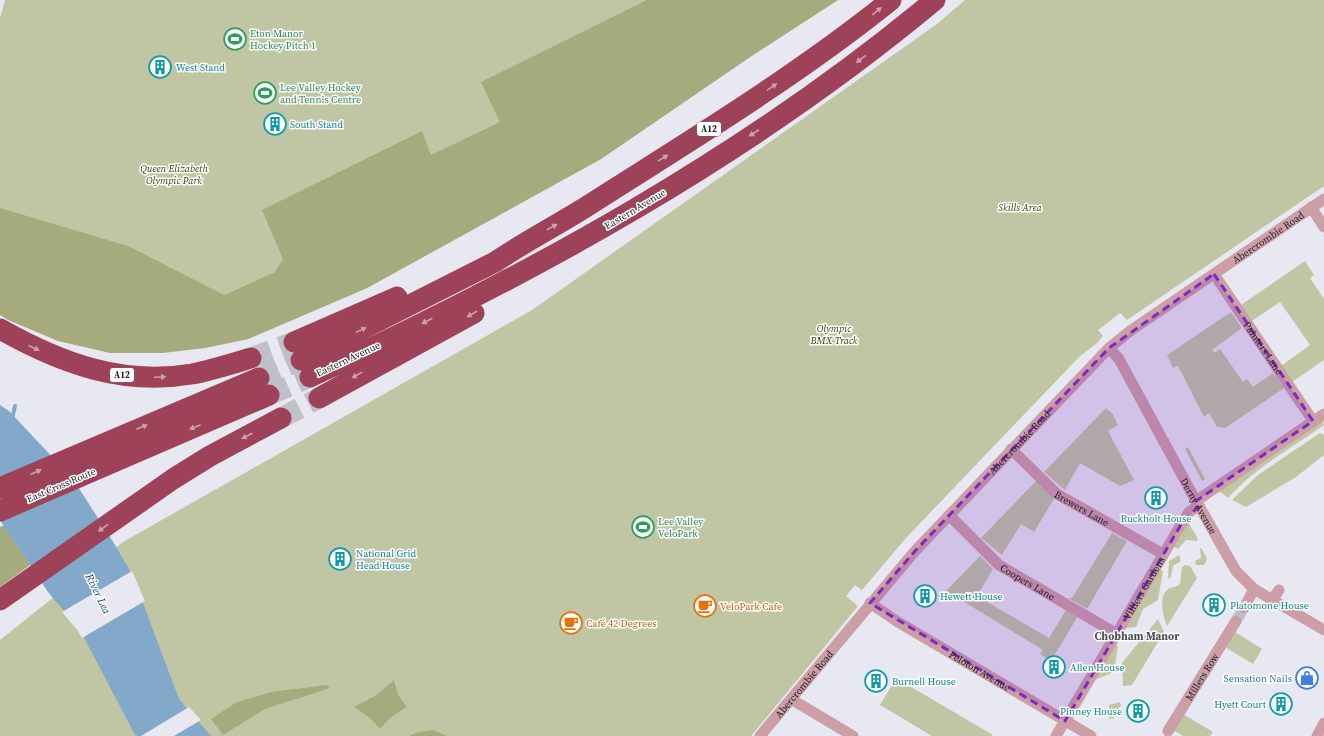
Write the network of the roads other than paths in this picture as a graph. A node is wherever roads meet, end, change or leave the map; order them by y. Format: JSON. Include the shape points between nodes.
{"nodes":[{"id":1,"x":891,"y":0,"type":"edge"},
{"id":2,"x":935,"y":0,"type":"edge"},
{"id":3,"x":1324,"y":198,"type":"edge"},
{"id":4,"x":1311,"y":207,"type":"junction"},
{"id":5,"x":1324,"y":227,"type":"edge"},
{"id":6,"x":598,"y":231,"type":"junction"},
{"id":7,"x":1214,"y":274,"type":"junction"},
{"id":8,"x":0,"y":329,"type":"edge"},
{"id":9,"x":1109,"y":348,"type":"junction"},
{"id":10,"x":251,"y":358,"type":"tunnel mouth"},
{"id":11,"x":319,"y":398,"type":"tunnel mouth"},
{"id":12,"x":1324,"y":414,"type":"edge"},
{"id":13,"x":281,"y":418,"type":"tunnel mouth"},
{"id":14,"x":1312,"y":422,"type":"junction"},
{"id":15,"x":1011,"y":449,"type":"junction"},
{"id":16,"x":0,"y":488,"type":"edge"},
{"id":17,"x":1198,"y":504,"type":"junction"},
{"id":18,"x":0,"y":511,"type":"edge"},
{"id":19,"x":949,"y":515,"type":"junction"},
{"id":20,"x":1163,"y":554,"type":"junction"},
{"id":21,"x":1254,"y":589,"type":"junction"},
{"id":22,"x":1278,"y":590,"type":"dead end"},
{"id":23,"x":0,"y":600,"type":"edge"},
{"id":24,"x":1272,"y":600,"type":"junction"},
{"id":25,"x":870,"y":603,"type":"junction"},
{"id":26,"x":1244,"y":608,"type":"tunnel mouth"},
{"id":27,"x":1236,"y":621,"type":"tunnel mouth"},
{"id":28,"x":1324,"y":630,"type":"edge"},
{"id":29,"x":1117,"y":634,"type":"junction"},
{"id":30,"x":791,"y":699,"type":"junction"},
{"id":31,"x":1065,"y":721,"type":"junction"},
{"id":32,"x":1324,"y":723,"type":"edge"},
{"id":33,"x":1168,"y":731,"type":"dead end"},
{"id":34,"x":760,"y":736,"type":"edge"},
{"id":35,"x":853,"y":736,"type":"edge"},
{"id":36,"x":1056,"y":736,"type":"edge"},
{"id":37,"x":1091,"y":736,"type":"edge"},
{"id":38,"x":1316,"y":736,"type":"edge"}],
"edges":[{"from":6,"to":1,"type":"highway","name":"Eastern Avenue","number":"A12","one_way":true,"via":[[430,320],[302,360],[408,292],[482,255],[518,246],[572,215],[799,69]]},
{"from":2,"to":6,"type":"highway","name":"Eastern Avenue","number":"A12","one_way":true,"via":[[866,55],[803,100],[652,199]]},
{"from":3,"to":4,"type":"street","name":"Abercrombie Road"},
{"from":4,"to":5,"type":"street"},
{"from":4,"to":7,"type":"street","name":"Abercrombie Road"},
{"from":6,"to":11,"type":"highway","number":"A12","one_way":true,"via":[[474,313]]},
{"from":7,"to":9,"type":"street","name":"Abercrombie Road"},
{"from":7,"to":14,"type":"street","name":"Painters Lane"},
{"from":8,"to":10,"type":"highway","number":"A12","one_way":true,"via":[[65,361],[100,372],[124,376],[147,378],[192,374]]},
{"from":9,"to":15,"type":"street","name":"Abercrombie Road"},
{"from":9,"to":17,"type":"street","name":"Derny Avenue","via":[[1119,359]]},
{"from":12,"to":14,"type":"street","name":"Villiers Gardens"},
{"from":13,"to":23,"type":"highway","one_way":true,"via":[[210,456],[134,505]]},
{"from":14,"to":17,"type":"street","name":"Villiers Gardens"},
{"from":15,"to":19,"type":"street","name":"Abercrombie Road"},
{"from":15,"to":20,"type":"street","name":"Brewers Lane","via":[[1057,494]]},
{"from":16,"to":18,"type":"highway","name":"East Cross Route","one_way":true,"via":[[106,442],[264,386],[122,458]]},
{"from":17,"to":20,"type":"street","name":"Villiers Gardens","via":[[1189,512]]},
{"from":17,"to":21,"type":"street","name":"Derny Avenue","via":[[1236,571]]},
{"from":19,"to":25,"type":"street","name":"Abercrombie Road"},
{"from":19,"to":29,"type":"street","name":"Coopers Lane","via":[[999,565]]},
{"from":20,"to":29,"type":"street","name":"Villiers Gardens"},
{"from":21,"to":24,"type":"street","name":"Derny Avenue"},
{"from":21,"to":26,"type":"street"},
{"from":22,"to":24,"type":"street"},
{"from":24,"to":28,"type":"street","name":"Derny Avenue"},
{"from":25,"to":30,"type":"street","name":"Abercrombie Road"},
{"from":25,"to":31,"type":"street","name":"Peloton Avenue"},
{"from":27,"to":33,"type":"street","name":"Millers Row"},
{"from":29,"to":31,"type":"street","name":"Villiers Gardens"},
{"from":30,"to":34,"type":"street","name":"Abercrombie Road"},
{"from":30,"to":35,"type":"street"},
{"from":31,"to":36,"type":"street","name":"Villiers Gardens"},
{"from":31,"to":37,"type":"street","name":"Peloton Avenue"},
{"from":32,"to":38,"type":"street"}]}
